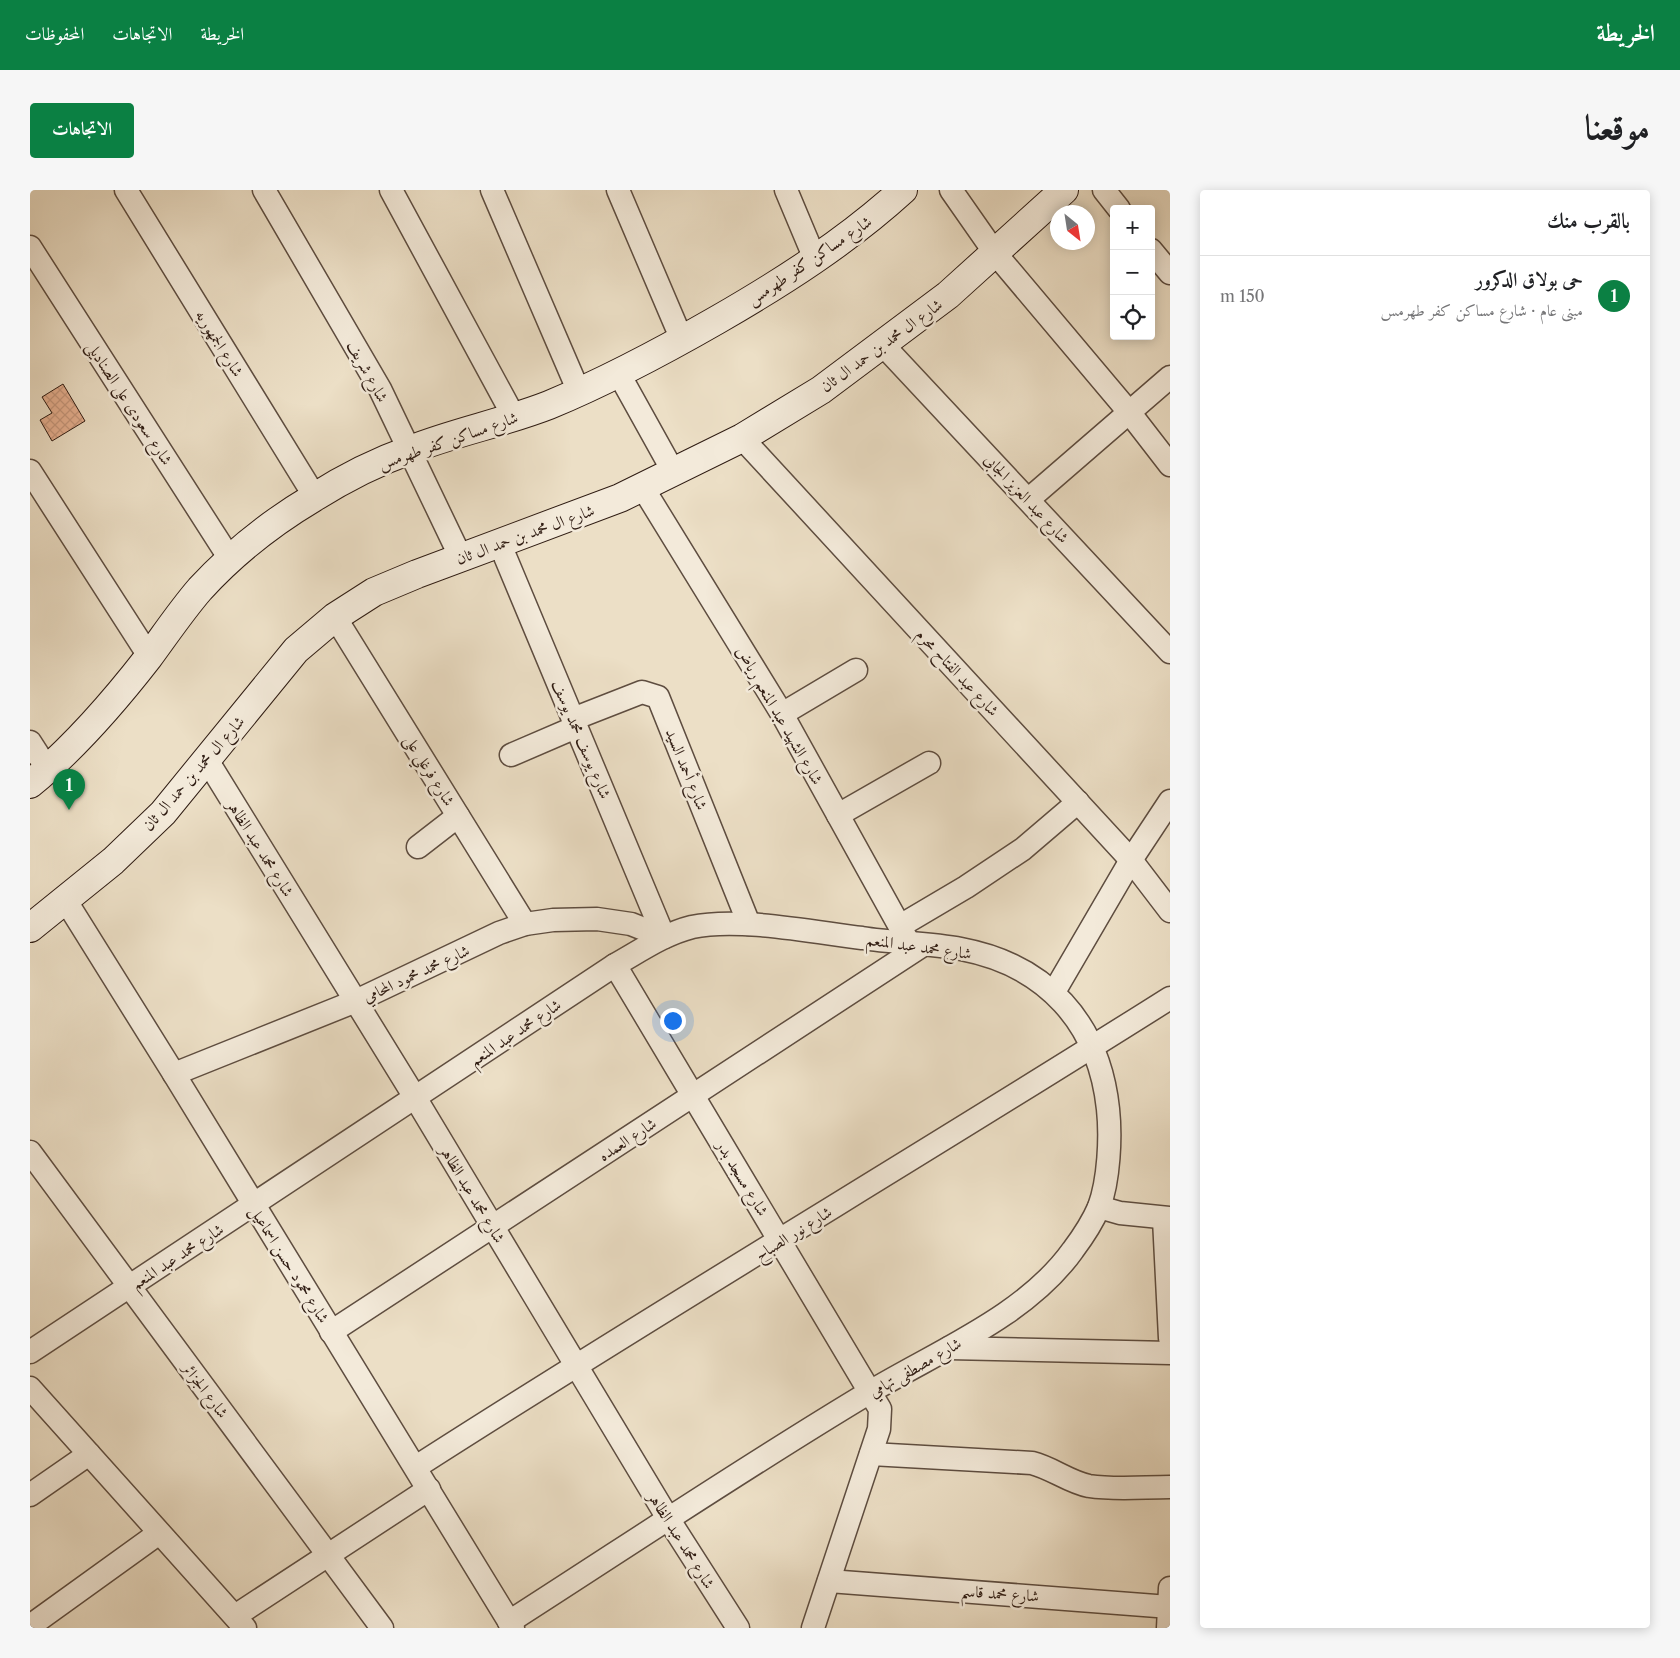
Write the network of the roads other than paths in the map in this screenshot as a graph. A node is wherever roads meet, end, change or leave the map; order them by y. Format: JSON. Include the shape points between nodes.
{"nodes":[{"id":1,"x":126,"y":190,"type":"edge"},
{"id":2,"x":264,"y":190,"type":"edge"},
{"id":3,"x":391,"y":190,"type":"edge"},
{"id":4,"x":492,"y":190,"type":"edge"},
{"id":5,"x":618,"y":190,"type":"edge"},
{"id":6,"x":786,"y":190,"type":"edge"},
{"id":7,"x":903,"y":190,"type":"edge"},
{"id":8,"x":951,"y":190,"type":"edge"},
{"id":9,"x":1064,"y":190,"type":"edge"},
{"id":10,"x":1104,"y":190,"type":"edge"},
{"id":11,"x":1116,"y":205,"type":"edge"},
{"id":12,"x":30,"y":247,"type":"edge"},
{"id":13,"x":995,"y":253,"type":"junction"},
{"id":14,"x":1155,"y":255,"type":"edge"},
{"id":15,"x":815,"y":259,"type":"junction"},
{"id":16,"x":1170,"y":273,"type":"edge"},
{"id":17,"x":682,"y":340,"type":"junction"},
{"id":18,"x":883,"y":345,"type":"junction"},
{"id":19,"x":618,"y":374,"type":"junction"},
{"id":20,"x":1170,"y":377,"type":"edge"},
{"id":21,"x":579,"y":392,"type":"junction"},
{"id":22,"x":1129,"y":412,"type":"junction"},
{"id":23,"x":514,"y":417,"type":"junction"},
{"id":24,"x":742,"y":438,"type":"junction"},
{"id":25,"x":410,"y":450,"type":"junction"},
{"id":26,"x":1170,"y":465,"type":"edge"},
{"id":27,"x":30,"y":471,"type":"edge"},
{"id":28,"x":674,"y":473,"type":"junction"},
{"id":29,"x":644,"y":488,"type":"junction"},
{"id":30,"x":315,"y":496,"type":"junction"},
{"id":31,"x":1029,"y":499,"type":"junction"},
{"id":32,"x":499,"y":542,"type":"junction"},
{"id":33,"x":461,"y":558,"type":"junction"},
{"id":34,"x":230,"y":559,"type":"junction"},
{"id":35,"x":335,"y":617,"type":"junction"},
{"id":36,"x":1170,"y":652,"type":"edge"},
{"id":37,"x":149,"y":656,"type":"junction"},
{"id":38,"x":856,"y":670,"type":"dead end"},
{"id":39,"x":782,"y":714,"type":"junction"},
{"id":40,"x":575,"y":723,"type":"junction"},
{"id":41,"x":30,"y":742,"type":"edge"},
{"id":42,"x":511,"y":755,"type":"dead end"},
{"id":43,"x":207,"y":760,"type":"junction"},
{"id":44,"x":929,"y":763,"type":"dead end"},
{"id":45,"x":39,"y":777,"type":"edge"},
{"id":46,"x":1170,"y":801,"type":"edge"},
{"id":47,"x":1078,"y":802,"type":"junction"},
{"id":48,"x":838,"y":814,"type":"junction"},
{"id":49,"x":458,"y":816,"type":"junction"},
{"id":50,"x":418,"y":847,"type":"dead end"},
{"id":51,"x":1131,"y":860,"type":"junction"},
{"id":52,"x":66,"y":901,"type":"junction"},
{"id":53,"x":1170,"y":911,"type":"edge"},
{"id":54,"x":525,"y":924,"type":"junction"},
{"id":55,"x":749,"y":924,"type":"junction"},
{"id":56,"x":30,"y":928,"type":"edge"},
{"id":57,"x":664,"y":936,"type":"junction"},
{"id":58,"x":911,"y":939,"type":"junction"},
{"id":59,"x":615,"y":965,"type":"junction"},
{"id":60,"x":1054,"y":992,"type":"junction"},
{"id":61,"x":1170,"y":998,"type":"edge"},
{"id":62,"x":356,"y":1001,"type":"junction"},
{"id":63,"x":1093,"y":1047,"type":"junction"},
{"id":64,"x":174,"y":1074,"type":"junction"},
{"id":65,"x":693,"y":1096,"type":"junction"},
{"id":66,"x":416,"y":1099,"type":"junction"},
{"id":67,"x":30,"y":1152,"type":"edge"},
{"id":68,"x":253,"y":1206,"type":"junction"},
{"id":69,"x":1099,"y":1207,"type":"junction"},
{"id":70,"x":1167,"y":1219,"type":"edge"},
{"id":71,"x":492,"y":1227,"type":"junction"},
{"id":72,"x":780,"y":1241,"type":"junction"},
{"id":73,"x":130,"y":1287,"type":"junction"},
{"id":74,"x":331,"y":1332,"type":"junction"},
{"id":75,"x":1170,"y":1338,"type":"edge"},
{"id":76,"x":949,"y":1348,"type":"junction"},
{"id":77,"x":30,"y":1352,"type":"edge"},
{"id":78,"x":1170,"y":1353,"type":"edge"},
{"id":79,"x":574,"y":1365,"type":"junction"},
{"id":80,"x":30,"y":1388,"type":"edge"},
{"id":81,"x":870,"y":1392,"type":"junction"},
{"id":82,"x":89,"y":1454,"type":"junction"},
{"id":83,"x":870,"y":1454,"type":"junction"},
{"id":84,"x":416,"y":1468,"type":"junction"},
{"id":85,"x":1170,"y":1487,"type":"edge"},
{"id":86,"x":429,"y":1489,"type":"junction"},
{"id":87,"x":30,"y":1495,"type":"edge"},
{"id":88,"x":669,"y":1520,"type":"junction"},
{"id":89,"x":159,"y":1533,"type":"junction"},
{"id":90,"x":328,"y":1555,"type":"junction"},
{"id":91,"x":829,"y":1580,"type":"junction"},
{"id":92,"x":1170,"y":1588,"type":"edge"},
{"id":93,"x":1170,"y":1607,"type":"edge"},
{"id":94,"x":240,"y":1622,"type":"edge"},
{"id":95,"x":511,"y":1625,"type":"edge"},
{"id":96,"x":30,"y":1626,"type":"edge"},
{"id":97,"x":382,"y":1628,"type":"edge"},
{"id":98,"x":738,"y":1628,"type":"edge"},
{"id":99,"x":813,"y":1628,"type":"edge"},
{"id":100,"x":1168,"y":1628,"type":"edge"}],
"edges":[{"from":1,"to":30,"type":"street","name":"شارع الجمهوريه"},
{"from":2,"to":25,"type":"street","name":"شارع شريف","via":[[380,389]]},
{"from":3,"to":23,"type":"street"},
{"from":4,"to":21,"type":"street"},
{"from":5,"to":17,"type":"street"},
{"from":6,"to":15,"type":"street"},
{"from":7,"to":15,"type":"street","name":"شارع مساكن كفر طهرمس","via":[[851,234]]},
{"from":8,"to":13,"type":"street"},
{"from":9,"to":13,"type":"street","name":"شارع ال محمد بن حمد ال ثان"},
{"from":10,"to":11,"type":"street"},
{"from":12,"to":34,"type":"street","name":"شارع سعودى على الصناديلى"},
{"from":13,"to":18,"type":"street","name":"شارع ال محمد بن حمد ال ثان","via":[[948,295]]},
{"from":13,"to":22,"type":"street"},
{"from":14,"to":16,"type":"street"},
{"from":15,"to":17,"type":"street","name":"شارع مساكن كفر طهرمس"},
{"from":17,"to":19,"type":"street","name":"شارع مساكن كفر طهرمس"},
{"from":18,"to":24,"type":"street","name":"شارع ال محمد بن حمد ال ثان","via":[[821,390]]},
{"from":18,"to":31,"type":"street","name":"شارع عبد العزيز الجابى"},
{"from":19,"to":21,"type":"street","name":"شارع مساكن كفر طهرمس"},
{"from":19,"to":28,"type":"street"},
{"from":20,"to":22,"type":"street"},
{"from":21,"to":23,"type":"street","name":"شارع مساكن كفر طهرمس"},
{"from":22,"to":26,"type":"street"},
{"from":22,"to":31,"type":"street"},
{"from":23,"to":25,"type":"street","name":"شارع مساكن كفر طهرمس"},
{"from":24,"to":28,"type":"street","name":"شارع ال محمد بن حمد ال ثان"},
{"from":24,"to":47,"type":"street","name":"شارع عبد الفتاح محرم"},
{"from":25,"to":30,"type":"street","name":"شارع مساكن كفر طهرمس"},
{"from":25,"to":33,"type":"street","name":"شارع شريف"},
{"from":27,"to":37,"type":"street"},
{"from":28,"to":29,"type":"street","name":"شارع ال محمد بن حمد ال ثان"},
{"from":29,"to":32,"type":"street","name":"شارع ال محمد بن حمد ال ثان"},
{"from":29,"to":39,"type":"street","name":"شارع الشهيد عبد المنعم رياض"},
{"from":30,"to":34,"type":"street","name":"شارع مساكن كفر طهرمس","via":[[270,525]]},
{"from":31,"to":36,"type":"street","name":"شارع عبد العزيز الجابى"},
{"from":32,"to":33,"type":"street","name":"شارع ال محمد بن حمد ال ثان"},
{"from":32,"to":40,"type":"street","name":"شارع يوسف محمد يوسف"},
{"from":33,"to":35,"type":"street","name":"شارع ال محمد بن حمد ال ثان","via":[[374,592]]},
{"from":34,"to":37,"type":"street","name":"شارع مساكن كفر طهرمس","via":[[200,590]]},
{"from":35,"to":43,"type":"street","name":"شارع ال محمد بن حمد ال ثان","via":[[296,650]]},
{"from":35,"to":49,"type":"street","name":"شارع فرغلي على"},
{"from":37,"to":45,"type":"street","name":"شارع مساكن كفر طهرمس","via":[[115,699]]},
{"from":38,"to":39,"type":"street"},
{"from":39,"to":48,"type":"street","name":"شارع الشهيد عبد المنعم رياض"},
{"from":40,"to":42,"type":"street"},
{"from":40,"to":55,"type":"street","name":"شارع أحمد السيد","via":[[642,692],[658,697]]},
{"from":40,"to":57,"type":"street","name":"شارع يوسف محمد يوسف"},
{"from":41,"to":45,"type":"street"},
{"from":43,"to":52,"type":"street","name":"شارع ال محمد بن حمد ال ثان","via":[[163,813]]},
{"from":43,"to":62,"type":"street","name":"شارع محمد عبد الظاهر"},
{"from":44,"to":48,"type":"street"},
{"from":46,"to":51,"type":"street"},
{"from":47,"to":51,"type":"street","name":"شارع عبد الفتاح محرم"},
{"from":47,"to":58,"type":"street","name":"شارع العمده","via":[[1023,849],[966,888]]},
{"from":48,"to":58,"type":"street","name":"شارع الشهيد عبد المنعم رياض"},
{"from":49,"to":50,"type":"street"},
{"from":49,"to":54,"type":"street","name":"شارع فرغلي على"},
{"from":51,"to":53,"type":"street","name":"شارع عبد الفتاح محرم"},
{"from":51,"to":60,"type":"street"},
{"from":52,"to":56,"type":"street","name":"شارع ال محمد بن حمد ال ثان"},
{"from":52,"to":64,"type":"street","name":"شارع محمود حسن اسماعيل"},
{"from":54,"to":57,"type":"street","name":"شارع محمد محمود المحامي","via":[[597,919],[631,924]]},
{"from":54,"to":62,"type":"street","name":"شارع محمد محمود المحامي"},
{"from":55,"to":57,"type":"street","name":"شارع محمد عبد المنعم","via":[[694,927]]},
{"from":55,"to":58,"type":"street","name":"شارع محمد عبد المنعم"},
{"from":57,"to":59,"type":"street","name":"شارع محمد عبد المنعم"},
{"from":58,"to":60,"type":"street","name":"شارع محمد عبد المنعم","via":[[998,959],[1032,976]]},
{"from":58,"to":65,"type":"street","name":"شارع العمده"},
{"from":59,"to":65,"type":"street","name":"شارع مسجد بدر"},
{"from":59,"to":66,"type":"street","name":"شارع محمد عبد المنعم"},
{"from":60,"to":63,"type":"street","name":"شارع مصطفى تهامي","via":[[1080,1022]]},
{"from":61,"to":63,"type":"street","name":"شارع نور الصباح"},
{"from":62,"to":64,"type":"street","name":"شارع محمد محمود المحامي"},
{"from":62,"to":66,"type":"street","name":"شارع محمد عبد الظاهر"},
{"from":63,"to":69,"type":"street","name":"شارع مصطفى تهامي","via":[[1106,1087],[1110,1128],[1107,1170]]},
{"from":63,"to":72,"type":"street","name":"شارع نور الصباح"},
{"from":64,"to":68,"type":"street","name":"شارع محمود حسن اسماعيل"},
{"from":65,"to":71,"type":"street","name":"شارع العمده"},
{"from":65,"to":72,"type":"street","name":"شارع مسجد بدر"},
{"from":66,"to":68,"type":"street","name":"شارع محمد عبد المنعم"},
{"from":66,"to":71,"type":"street","name":"شارع محمد عبد الظاهر"},
{"from":67,"to":73,"type":"street","name":"شارع الجزائر"},
{"from":68,"to":73,"type":"street","name":"شارع محمد عبد المنعم"},
{"from":68,"to":74,"type":"street","name":"شارع محمود حسن اسماعيل"},
{"from":69,"to":70,"type":"street"},
{"from":69,"to":76,"type":"street","name":"شارع مصطفى تهامي","via":[[1073,1250],[1044,1285]]},
{"from":70,"to":75,"type":"street"},
{"from":71,"to":74,"type":"street","name":"شارع العمده"},
{"from":71,"to":79,"type":"street","name":"شارع محمد عبد الظاهر"},
{"from":72,"to":79,"type":"street","name":"شارع نور الصباح"},
{"from":72,"to":81,"type":"street","name":"شارع مسجد بدر"},
{"from":73,"to":77,"type":"street","name":"شارع محمد عبد المنعم"},
{"from":73,"to":90,"type":"street","name":"شارع الجزائر"},
{"from":74,"to":84,"type":"street","name":"شارع محمود حسن اسماعيل"},
{"from":76,"to":78,"type":"street"},
{"from":76,"to":81,"type":"street","name":"شارع مصطفى تهامي"},
{"from":79,"to":84,"type":"street","name":"شارع نور الصباح"},
{"from":79,"to":88,"type":"street","name":"شارع محمد عبد الظاهر"},
{"from":80,"to":82,"type":"street"},
{"from":81,"to":83,"type":"street","name":"شارع مسجد بدر","via":[[877,1400],[881,1419]]},
{"from":81,"to":88,"type":"street","name":"شارع مصطفى تهامي"},
{"from":82,"to":87,"type":"street"},
{"from":82,"to":89,"type":"street"},
{"from":83,"to":85,"type":"street","via":[[1032,1463],[1090,1486]]},
{"from":83,"to":91,"type":"street","name":"شارع مسجد بدر"},
{"from":84,"to":86,"type":"street","name":"شارع محمود حسن اسماعيل"},
{"from":86,"to":90,"type":"street"},
{"from":86,"to":95,"type":"street","name":"شارع محمود حسن اسماعيل"},
{"from":88,"to":95,"type":"street","name":"شارع مصطفى تهامي"},
{"from":88,"to":98,"type":"street","name":"شارع محمد عبد الظاهر"},
{"from":89,"to":94,"type":"street"},
{"from":89,"to":96,"type":"street"},
{"from":90,"to":94,"type":"street"},
{"from":90,"to":97,"type":"street","name":"شارع الجزائر"},
{"from":91,"to":93,"type":"street","name":"شارع محمد قاسم"},
{"from":91,"to":99,"type":"street","name":"شارع مسجد بدر"},
{"from":92,"to":93,"type":"street"},
{"from":93,"to":100,"type":"street"}]}
